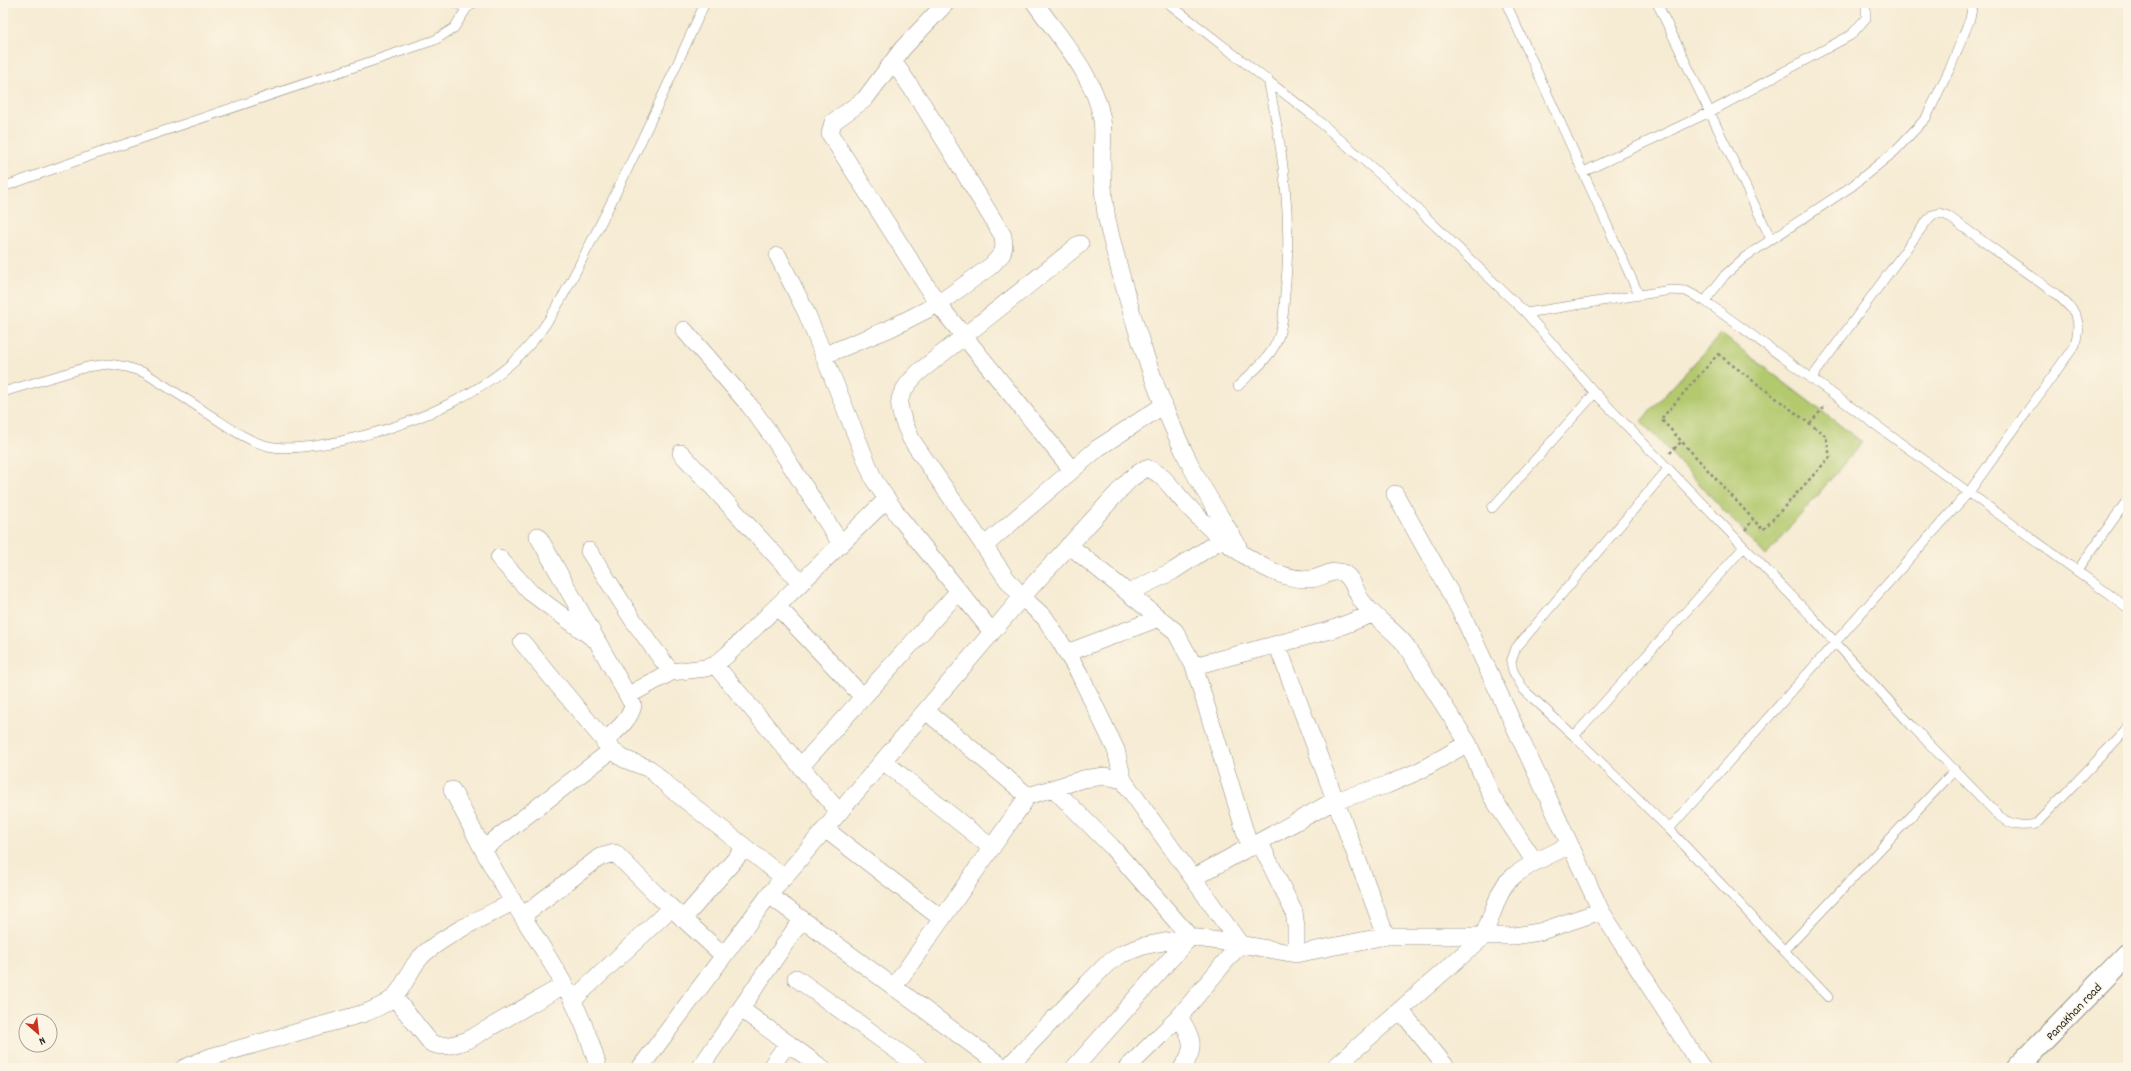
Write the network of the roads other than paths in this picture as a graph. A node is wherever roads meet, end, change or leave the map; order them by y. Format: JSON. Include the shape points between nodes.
{"nodes":[{"id":1,"x":455,"y":3,"type":"edge"},
{"id":2,"x":705,"y":3,"type":"edge"},
{"id":3,"x":946,"y":3,"type":"edge"},
{"id":4,"x":1035,"y":3,"type":"edge"},
{"id":5,"x":1168,"y":3,"type":"edge"},
{"id":6,"x":1506,"y":3,"type":"edge"},
{"id":7,"x":1657,"y":3,"type":"edge"},
{"id":8,"x":1866,"y":3,"type":"edge"},
{"id":9,"x":1973,"y":3,"type":"edge"},
{"id":10,"x":470,"y":5,"type":"edge"},
{"id":11,"x":894,"y":61,"type":"junction"},
{"id":12,"x":1268,"y":79,"type":"junction"},
{"id":13,"x":1710,"y":112,"type":"junction"},
{"id":14,"x":1583,"y":172,"type":"junction"},
{"id":15,"x":3,"y":188,"type":"edge"},
{"id":16,"x":1771,"y":238,"type":"junction"},
{"id":17,"x":1080,"y":244,"type":"dead end"},
{"id":18,"x":778,"y":256,"type":"dead end"},
{"id":19,"x":1639,"y":295,"type":"junction"},
{"id":20,"x":1705,"y":301,"type":"junction"},
{"id":21,"x":938,"y":304,"type":"junction"},
{"id":22,"x":1526,"y":313,"type":"junction"},
{"id":23,"x":684,"y":330,"type":"dead end"},
{"id":24,"x":964,"y":335,"type":"junction"},
{"id":25,"x":825,"y":355,"type":"junction"},
{"id":26,"x":1811,"y":379,"type":"junction"},
{"id":27,"x":1238,"y":386,"type":"dead end"},
{"id":28,"x":3,"y":392,"type":"edge"},
{"id":29,"x":1595,"y":393,"type":"junction"},
{"id":30,"x":1164,"y":405,"type":"junction"},
{"id":31,"x":681,"y":453,"type":"dead end"},
{"id":32,"x":1668,"y":469,"type":"junction"},
{"id":33,"x":1072,"y":470,"type":"junction"},
{"id":34,"x":1969,"y":492,"type":"junction"},
{"id":35,"x":1395,"y":494,"type":"dead end"},
{"id":36,"x":2128,"y":499,"type":"edge"},
{"id":37,"x":886,"y":500,"type":"junction"},
{"id":38,"x":1492,"y":508,"type":"dead end"},
{"id":39,"x":538,"y":536,"type":"dead end"},
{"id":40,"x":1222,"y":539,"type":"junction"},
{"id":41,"x":841,"y":544,"type":"junction"},
{"id":42,"x":1069,"y":545,"type":"junction"},
{"id":43,"x":984,"y":546,"type":"junction"},
{"id":44,"x":1744,"y":547,"type":"junction"},
{"id":45,"x":589,"y":551,"type":"dead end"},
{"id":46,"x":1244,"y":555,"type":"junction"},
{"id":47,"x":500,"y":558,"type":"dead end"},
{"id":48,"x":2077,"y":571,"type":"junction"},
{"id":49,"x":801,"y":583,"type":"junction"},
{"id":50,"x":959,"y":591,"type":"junction"},
{"id":51,"x":1128,"y":593,"type":"junction"},
{"id":52,"x":1022,"y":597,"type":"junction"},
{"id":53,"x":777,"y":606,"type":"junction"},
{"id":54,"x":2128,"y":608,"type":"edge"},
{"id":55,"x":1372,"y":614,"type":"junction"},
{"id":56,"x":1160,"y":618,"type":"junction"},
{"id":57,"x":992,"y":632,"type":"junction"},
{"id":58,"x":522,"y":642,"type":"dead end"},
{"id":59,"x":1836,"y":643,"type":"junction"},
{"id":60,"x":600,"y":644,"type":"junction"},
{"id":61,"x":1277,"y":644,"type":"junction"},
{"id":62,"x":1067,"y":653,"type":"junction"},
{"id":63,"x":715,"y":665,"type":"junction"},
{"id":64,"x":1194,"y":666,"type":"junction"},
{"id":65,"x":671,"y":672,"type":"junction"},
{"id":66,"x":628,"y":695,"type":"junction"},
{"id":67,"x":863,"y":697,"type":"junction"},
{"id":68,"x":926,"y":711,"type":"junction"},
{"id":69,"x":2128,"y":728,"type":"edge"},
{"id":70,"x":1574,"y":736,"type":"junction"},
{"id":71,"x":1468,"y":744,"type":"junction"},
{"id":72,"x":608,"y":746,"type":"junction"},
{"id":73,"x":883,"y":760,"type":"junction"},
{"id":74,"x":801,"y":766,"type":"junction"},
{"id":75,"x":1955,"y":770,"type":"junction"},
{"id":76,"x":1123,"y":780,"type":"junction"},
{"id":77,"x":1054,"y":789,"type":"junction"},
{"id":78,"x":452,"y":790,"type":"dead end"},
{"id":79,"x":1028,"y":796,"type":"junction"},
{"id":80,"x":1334,"y":801,"type":"junction"},
{"id":81,"x":840,"y":812,"type":"junction"},
{"id":82,"x":825,"y":829,"type":"junction"},
{"id":83,"x":1669,"y":829,"type":"junction"},
{"id":84,"x":1255,"y":845,"type":"junction"},
{"id":85,"x":1570,"y":845,"type":"junction"},
{"id":86,"x":746,"y":848,"type":"junction"},
{"id":87,"x":992,"y":848,"type":"junction"},
{"id":88,"x":483,"y":849,"type":"junction"},
{"id":89,"x":1535,"y":862,"type":"junction"},
{"id":90,"x":784,"y":878,"type":"junction"},
{"id":91,"x":1193,"y":878,"type":"junction"},
{"id":92,"x":769,"y":895,"type":"junction"},
{"id":93,"x":518,"y":909,"type":"junction"},
{"id":94,"x":1601,"y":911,"type":"junction"},
{"id":95,"x":677,"y":913,"type":"junction"},
{"id":96,"x":942,"y":918,"type":"junction"},
{"id":97,"x":802,"y":919,"type":"junction"},
{"id":98,"x":1386,"y":936,"type":"junction"},
{"id":99,"x":1190,"y":937,"type":"junction"},
{"id":100,"x":1483,"y":937,"type":"junction"},
{"id":101,"x":1240,"y":944,"type":"junction"},
{"id":102,"x":1784,"y":951,"type":"junction"},
{"id":103,"x":1296,"y":954,"type":"junction"},
{"id":104,"x":2128,"y":954,"type":"edge"},
{"id":105,"x":723,"y":955,"type":"junction"},
{"id":106,"x":796,"y":978,"type":"dead end"},
{"id":107,"x":564,"y":985,"type":"junction"},
{"id":108,"x":894,"y":987,"type":"junction"},
{"id":109,"x":394,"y":997,"type":"junction"},
{"id":110,"x":1828,"y":997,"type":"dead end"},
{"id":111,"x":573,"y":1000,"type":"junction"},
{"id":112,"x":740,"y":1009,"type":"junction"},
{"id":113,"x":1401,"y":1011,"type":"junction"},
{"id":114,"x":1179,"y":1017,"type":"junction"},
{"id":115,"x":788,"y":1044,"type":"junction"},
{"id":116,"x":214,"y":1062,"type":"edge"},
{"id":117,"x":184,"y":1068,"type":"edge"},
{"id":118,"x":598,"y":1068,"type":"edge"},
{"id":119,"x":640,"y":1068,"type":"edge"},
{"id":120,"x":700,"y":1068,"type":"edge"},
{"id":121,"x":770,"y":1068,"type":"edge"},
{"id":122,"x":822,"y":1068,"type":"edge"},
{"id":123,"x":921,"y":1068,"type":"edge"},
{"id":124,"x":1005,"y":1068,"type":"edge"},
{"id":125,"x":1074,"y":1068,"type":"edge"},
{"id":126,"x":1127,"y":1068,"type":"edge"},
{"id":127,"x":1182,"y":1068,"type":"edge"},
{"id":128,"x":1334,"y":1068,"type":"edge"},
{"id":129,"x":1447,"y":1068,"type":"edge"},
{"id":130,"x":1702,"y":1068,"type":"edge"},
{"id":131,"x":2017,"y":1068,"type":"edge"}],
"edges":[{"from":1,"to":10,"type":"lane"},
{"from":2,"to":28,"type":"lane","via":[[630,167],[554,313],[526,349],[496,374],[460,397],[419,419],[381,432],[335,443],[275,447],[242,436],[145,373],[128,367],[109,364],[87,367]]},
{"from":3,"to":11,"type":"street"},
{"from":4,"to":30,"type":"street","via":[[1089,80],[1097,96],[1102,121],[1103,192],[1110,233],[1126,296]]},
{"from":5,"to":12,"type":"lane"},
{"from":6,"to":14,"type":"lane"},
{"from":7,"to":13,"type":"lane"},
{"from":8,"to":13,"type":"lane","via":[[1866,18],[1851,35]]},
{"from":9,"to":16,"type":"lane","via":[[1970,19],[1951,66],[1926,118],[1895,151],[1852,186],[1813,214]]},
{"from":10,"to":15,"type":"lane","via":[[454,28],[435,40],[107,150]]},
{"from":11,"to":21,"type":"street","via":[[865,99],[833,122],[830,134]]},
{"from":11,"to":21,"type":"street","via":[[1002,236],[1004,246],[1002,254],[991,266]]},
{"from":12,"to":22,"type":"lane","via":[[1398,191]]},
{"from":12,"to":27,"type":"lane","via":[[1284,160],[1289,258],[1281,332],[1265,360]]},
{"from":13,"to":14,"type":"lane"},
{"from":13,"to":16,"type":"lane"},
{"from":14,"to":19,"type":"lane"},
{"from":16,"to":20,"type":"lane","via":[[1725,275]]},
{"from":17,"to":24,"type":"street"},
{"from":18,"to":25,"type":"street"},
{"from":19,"to":20,"type":"lane","via":[[1671,290],[1686,291]]},
{"from":19,"to":22,"type":"lane"},
{"from":20,"to":26,"type":"lane"},
{"from":21,"to":24,"type":"street"},
{"from":21,"to":25,"type":"street","via":[[889,329]]},
{"from":22,"to":29,"type":"lane"},
{"from":23,"to":41,"type":"street","via":[[749,405],[774,439]]},
{"from":24,"to":33,"type":"street"},
{"from":24,"to":43,"type":"street","via":[[904,388],[898,401],[902,419],[911,439]]},
{"from":25,"to":37,"type":"street","via":[[874,480]]},
{"from":26,"to":34,"type":"lane"},
{"from":26,"to":34,"type":"lane","via":[[1926,222],[1940,213],[1948,216],[2056,294],[2071,308],[2080,325],[2075,345]]},
{"from":29,"to":32,"type":"lane"},
{"from":29,"to":38,"type":"lane"},
{"from":30,"to":33,"type":"street","via":[[1098,448]]},
{"from":30,"to":46,"type":"street","via":[[1192,468]]},
{"from":31,"to":49,"type":"street"},
{"from":32,"to":44,"type":"lane"},
{"from":32,"to":70,"type":"lane","via":[[1516,648],[1511,662],[1524,690]]},
{"from":33,"to":43,"type":"street"},
{"from":34,"to":48,"type":"lane"},
{"from":34,"to":59,"type":"lane"},
{"from":35,"to":85,"type":"street","via":[[1461,612]]},
{"from":36,"to":48,"type":"lane"},
{"from":37,"to":41,"type":"street"},
{"from":37,"to":50,"type":"street"},
{"from":39,"to":60,"type":"street"},
{"from":40,"to":42,"type":"street","via":[[1163,478],[1153,469],[1146,468],[1130,479]]},
{"from":40,"to":46,"type":"street"},
{"from":40,"to":51,"type":"street","via":[[1173,571]]},
{"from":41,"to":49,"type":"street"},
{"from":42,"to":51,"type":"street"},
{"from":42,"to":52,"type":"street"},
{"from":43,"to":52,"type":"street"},
{"from":44,"to":59,"type":"lane"},
{"from":44,"to":70,"type":"lane"},
{"from":45,"to":65,"type":"street","via":[[632,620]]},
{"from":46,"to":55,"type":"street","via":[[1273,571],[1293,578],[1311,579],[1341,572],[1347,576]]},
{"from":47,"to":60,"type":"street","via":[[530,592]]},
{"from":48,"to":54,"type":"lane"},
{"from":49,"to":53,"type":"street"},
{"from":50,"to":57,"type":"street"},
{"from":50,"to":67,"type":"street"},
{"from":51,"to":56,"type":"street"},
{"from":52,"to":57,"type":"street"},
{"from":52,"to":62,"type":"street","via":[[1045,618]]},
{"from":53,"to":63,"type":"street"},
{"from":53,"to":67,"type":"street"},
{"from":55,"to":61,"type":"street","via":[[1331,630]]},
{"from":55,"to":71,"type":"street","via":[[1392,629],[1404,643]]},
{"from":56,"to":62,"type":"street"},
{"from":56,"to":64,"type":"street","via":[[1175,631]]},
{"from":57,"to":68,"type":"street"},
{"from":58,"to":72,"type":"street"},
{"from":59,"to":75,"type":"lane"},
{"from":59,"to":83,"type":"lane"},
{"from":60,"to":66,"type":"street"},
{"from":61,"to":64,"type":"street"},
{"from":61,"to":80,"type":"street"},
{"from":62,"to":76,"type":"street","via":[[1116,750]]},
{"from":63,"to":65,"type":"street"},
{"from":63,"to":74,"type":"street"},
{"from":64,"to":84,"type":"street"},
{"from":65,"to":66,"type":"street"},
{"from":66,"to":72,"type":"street","via":[[633,705],[632,712]]},
{"from":67,"to":74,"type":"street"},
{"from":68,"to":73,"type":"street"},
{"from":68,"to":79,"type":"street"},
{"from":69,"to":75,"type":"lane","via":[[2036,824],[2022,827],[2011,824],[1999,816]]},
{"from":70,"to":83,"type":"lane"},
{"from":71,"to":80,"type":"street","via":[[1387,785]]},
{"from":71,"to":89,"type":"street","via":[[1492,797]]},
{"from":72,"to":86,"type":"street","via":[[624,759],[650,769]]},
{"from":72,"to":88,"type":"street"},
{"from":73,"to":81,"type":"street"},
{"from":73,"to":87,"type":"street"},
{"from":74,"to":81,"type":"street"},
{"from":75,"to":102,"type":"lane"},
{"from":76,"to":77,"type":"street","via":[[1105,776]]},
{"from":76,"to":91,"type":"street"},
{"from":77,"to":79,"type":"street"},
{"from":77,"to":99,"type":"street","via":[[1111,846]]},
{"from":78,"to":88,"type":"street"},
{"from":79,"to":87,"type":"street"},
{"from":80,"to":84,"type":"street"},
{"from":80,"to":98,"type":"street"},
{"from":81,"to":82,"type":"street"},
{"from":82,"to":90,"type":"street"},
{"from":82,"to":96,"type":"street"},
{"from":83,"to":102,"type":"lane"},
{"from":84,"to":91,"type":"street"},
{"from":84,"to":103,"type":"street","via":[[1294,912]]},
{"from":85,"to":89,"type":"street"},
{"from":85,"to":94,"type":"street"},
{"from":86,"to":90,"type":"street"},
{"from":86,"to":95,"type":"street"},
{"from":87,"to":96,"type":"street"},
{"from":88,"to":93,"type":"street"},
{"from":89,"to":100,"type":"street","via":[[1506,883]]},
{"from":90,"to":92,"type":"street"},
{"from":91,"to":101,"type":"street"},
{"from":92,"to":97,"type":"street"},
{"from":92,"to":105,"type":"street"},
{"from":93,"to":95,"type":"street","via":[[600,858],[616,853]]},
{"from":93,"to":107,"type":"street"},
{"from":93,"to":109,"type":"street","via":[[456,932],[425,953],[412,967]]},
{"from":94,"to":100,"type":"street","via":[[1539,932]]},
{"from":94,"to":130,"type":"street"},
{"from":95,"to":105,"type":"street"},
{"from":95,"to":111,"type":"street"},
{"from":96,"to":108,"type":"street"},
{"from":97,"to":108,"type":"street"},
{"from":97,"to":112,"type":"street"},
{"from":98,"to":100,"type":"street"},
{"from":98,"to":103,"type":"street"},
{"from":99,"to":101,"type":"street"},
{"from":99,"to":124,"type":"street","via":[[1143,946],[1108,963]]},
{"from":99,"to":125,"type":"street"},
{"from":100,"to":113,"type":"street"},
{"from":101,"to":103,"type":"street"},
{"from":101,"to":114,"type":"street"},
{"from":102,"to":110,"type":"lane"},
{"from":104,"to":131,"type":"street","name":"PanaKhan road"},
{"from":105,"to":119,"type":"street"},
{"from":106,"to":123,"type":"street"},
{"from":107,"to":109,"type":"street","via":[[468,1040],[451,1046],[431,1043]]},
{"from":107,"to":111,"type":"street"},
{"from":108,"to":124,"type":"street"},
{"from":109,"to":116,"type":"street","via":[[365,1013]]},
{"from":111,"to":118,"type":"street","via":[[585,1024]]},
{"from":112,"to":115,"type":"street"},
{"from":112,"to":120,"type":"street"},
{"from":113,"to":128,"type":"street"},
{"from":113,"to":129,"type":"street"},
{"from":114,"to":126,"type":"street"},
{"from":114,"to":127,"type":"street","via":[[1192,1040],[1191,1052]]},
{"from":115,"to":121,"type":"street"},
{"from":115,"to":122,"type":"street"},
{"from":116,"to":117,"type":"street"}]}
